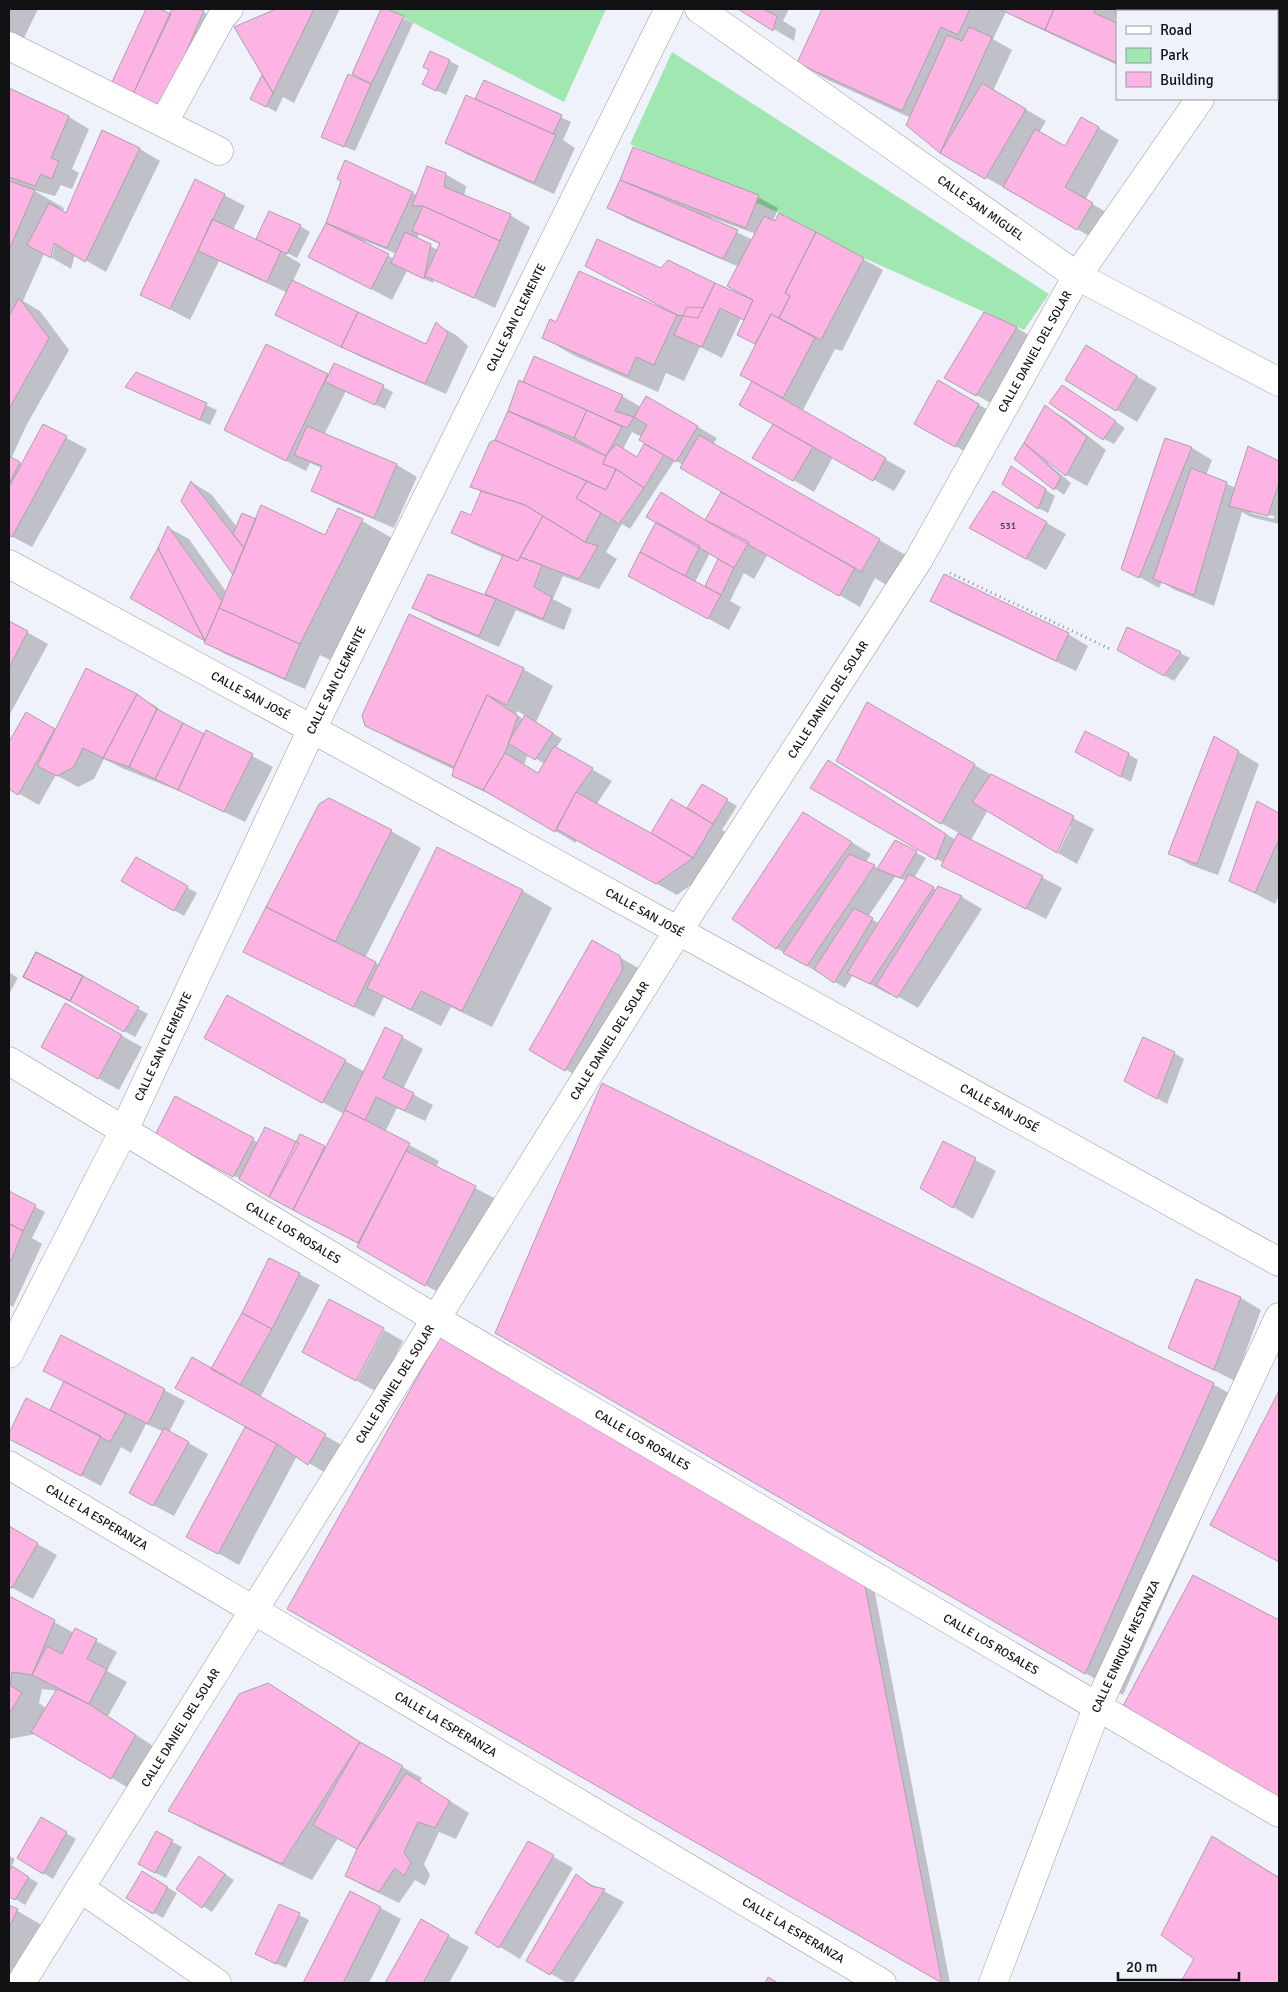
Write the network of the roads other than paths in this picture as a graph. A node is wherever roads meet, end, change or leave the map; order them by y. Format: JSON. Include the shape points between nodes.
{"nodes":[{"id":1,"x":228,"y":9,"type":"edge"},
{"id":2,"x":669,"y":9,"type":"edge"},
{"id":3,"x":699,"y":9,"type":"edge"},
{"id":4,"x":9,"y":46,"type":"edge"},
{"id":5,"x":1199,"y":100,"type":"edge"},
{"id":6,"x":164,"y":122,"type":"junction"},
{"id":7,"x":219,"y":151,"type":"dead end"},
{"id":8,"x":1077,"y":276,"type":"junction"},
{"id":9,"x":1279,"y":382,"type":"edge"},
{"id":10,"x":9,"y":564,"type":"edge"},
{"id":11,"x":312,"y":729,"type":"junction"},
{"id":12,"x":678,"y":931,"type":"junction"},
{"id":13,"x":9,"y":1061,"type":"edge"},
{"id":14,"x":124,"y":1130,"type":"junction"},
{"id":15,"x":1279,"y":1262,"type":"edge"},
{"id":16,"x":1279,"y":1317,"type":"edge"},
{"id":17,"x":436,"y":1319,"type":"junction"},
{"id":18,"x":9,"y":1354,"type":"edge"},
{"id":19,"x":9,"y":1465,"type":"edge"},
{"id":20,"x":253,"y":1611,"type":"junction"},
{"id":21,"x":1098,"y":1706,"type":"junction"},
{"id":22,"x":1279,"y":1813,"type":"edge"},
{"id":23,"x":80,"y":1888,"type":"junction"},
{"id":24,"x":21,"y":1983,"type":"edge"},
{"id":25,"x":217,"y":1983,"type":"edge"},
{"id":26,"x":882,"y":1983,"type":"edge"},
{"id":27,"x":993,"y":1983,"type":"edge"}],
"edges":[{"from":1,"to":6,"type":"street"},
{"from":2,"to":11,"type":"street","name":"CALLE SAN CLEMENTE"},
{"from":3,"to":8,"type":"street","name":"CALLE SAN MIGUEL"},
{"from":4,"to":6,"type":"street"},
{"from":5,"to":8,"type":"street","name":"CALLE DANIEL DEL SOLAR"},
{"from":6,"to":7,"type":"street"},
{"from":8,"to":9,"type":"street","name":"CALLE SAN MIGUEL"},
{"from":8,"to":12,"type":"street","name":"CALLE DANIEL DEL SOLAR","via":[[919,559]]},
{"from":10,"to":11,"type":"street","name":"CALLE SAN JOSÉ"},
{"from":11,"to":12,"type":"street","name":"CALLE SAN JOSÉ"},
{"from":11,"to":14,"type":"street","name":"CALLE SAN CLEMENTE"},
{"from":12,"to":15,"type":"street","name":"CALLE SAN JOSÉ"},
{"from":12,"to":17,"type":"street","name":"CALLE DANIEL DEL SOLAR"},
{"from":13,"to":14,"type":"street","name":"CALLE LOS ROSALES"},
{"from":14,"to":17,"type":"street","name":"CALLE LOS ROSALES"},
{"from":14,"to":18,"type":"street","name":"CALLE SAN CLEMENTE"},
{"from":16,"to":21,"type":"street","name":"CALLE ENRIQUE MESTANZA"},
{"from":17,"to":20,"type":"street","name":"CALLE DANIEL DEL SOLAR"},
{"from":17,"to":21,"type":"street","name":"CALLE LOS ROSALES"},
{"from":19,"to":20,"type":"street","name":"CALLE LA ESPERANZA"},
{"from":20,"to":23,"type":"street","name":"CALLE DANIEL DEL SOLAR"},
{"from":20,"to":26,"type":"street","name":"CALLE LA ESPERANZA"},
{"from":21,"to":22,"type":"street","name":"CALLE LOS ROSALES"},
{"from":21,"to":27,"type":"street","name":"CALLE ENRIQUE MESTANZA"},
{"from":23,"to":24,"type":"street","name":"CALLE DANIEL DEL SOLAR"},
{"from":23,"to":25,"type":"street"}]}
